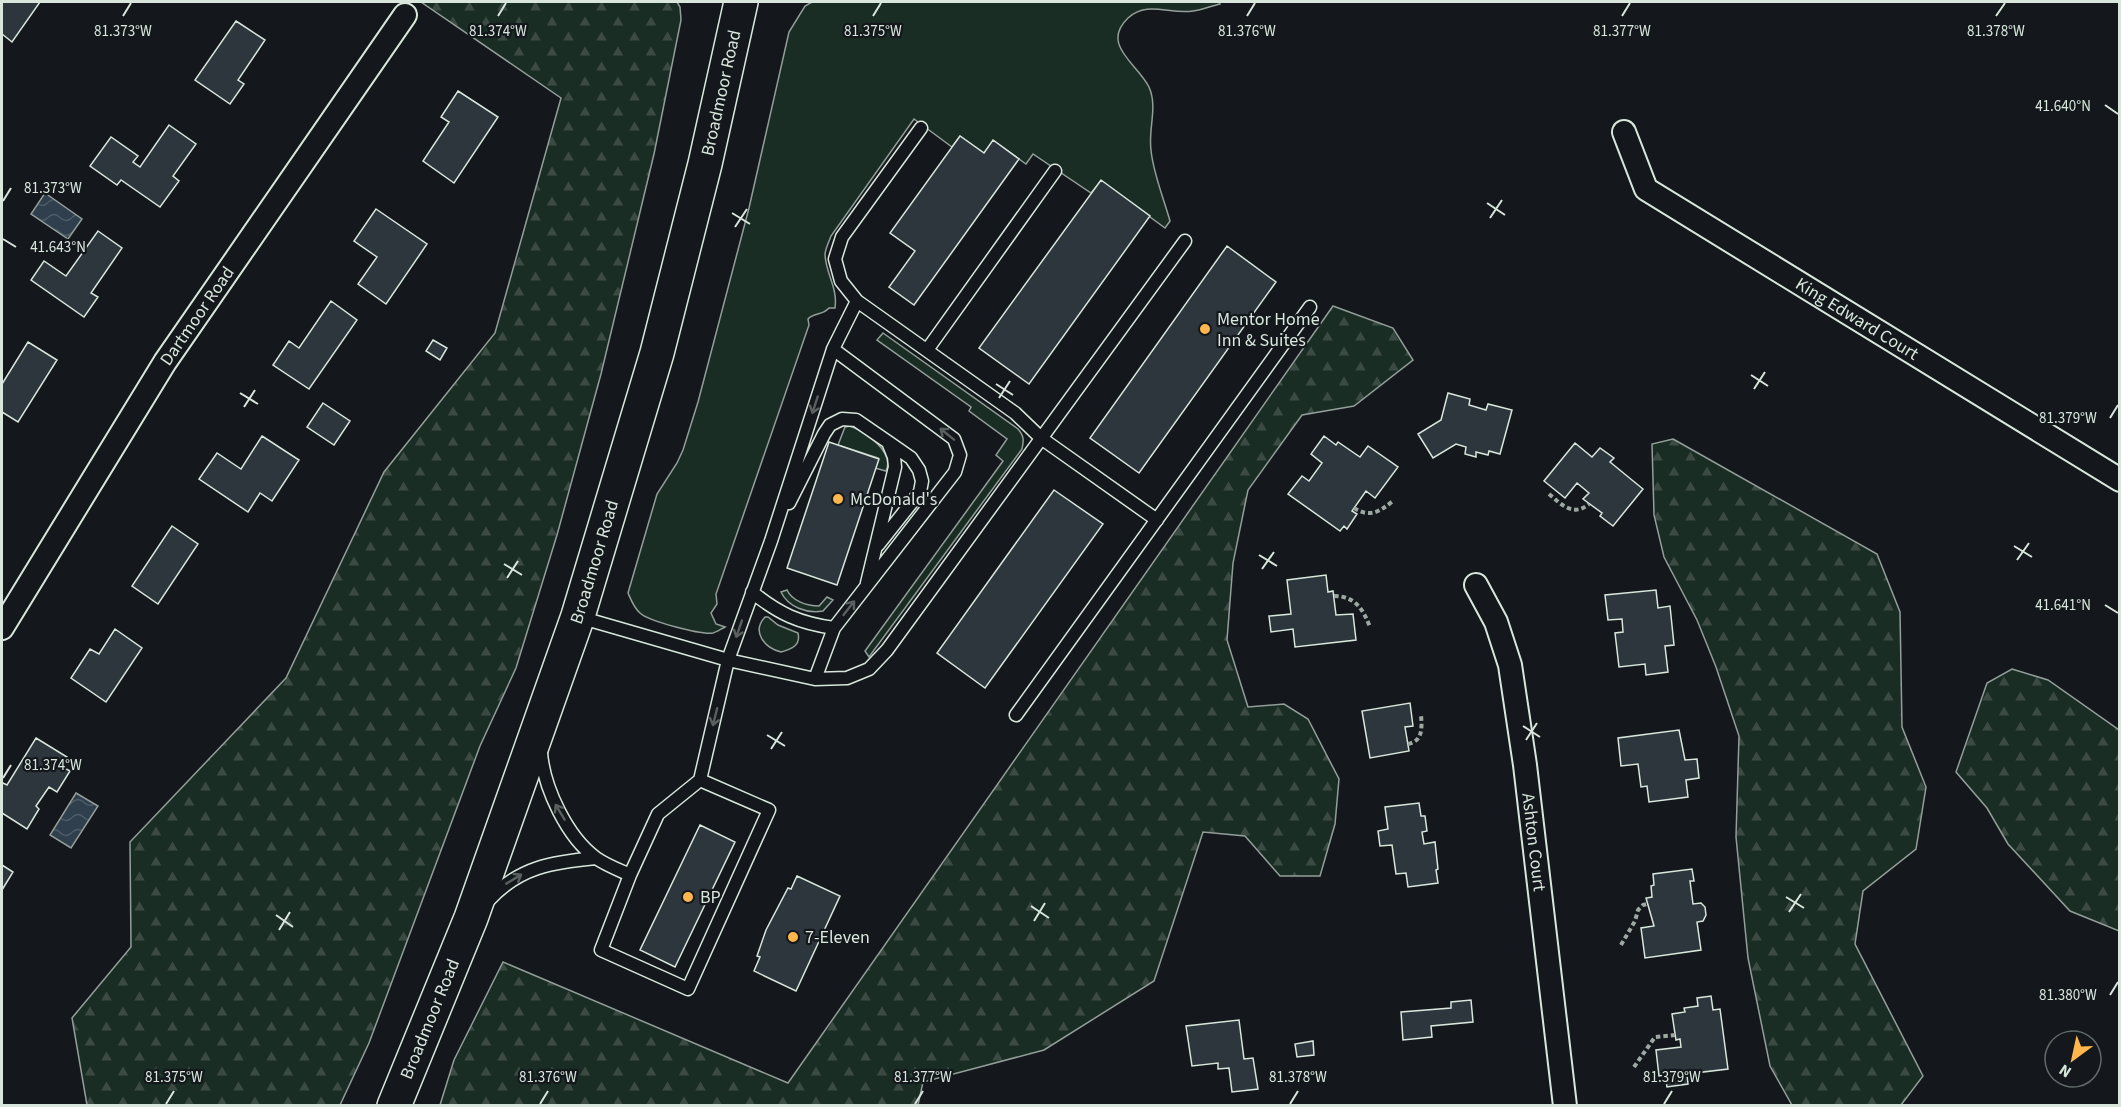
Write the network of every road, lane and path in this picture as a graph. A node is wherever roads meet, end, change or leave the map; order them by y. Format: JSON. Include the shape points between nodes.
{"nodes":[{"id":1,"x":741,"y":2,"type":"edge"},
{"id":2,"x":405,"y":15,"type":"dead end"},
{"id":3,"x":921,"y":128,"type":"dead end"},
{"id":4,"x":1624,"y":132,"type":"dead end"},
{"id":5,"x":1055,"y":171,"type":"dead end"},
{"id":6,"x":1185,"y":241,"type":"dead end"},
{"id":7,"x":857,"y":301,"type":"junction"},
{"id":8,"x":1310,"y":307,"type":"dead end"},
{"id":9,"x":833,"y":349,"type":"junction"},
{"id":10,"x":927,"y":350,"type":"junction"},
{"id":11,"x":1041,"y":438,"type":"junction"},
{"id":12,"x":888,"y":442,"type":"junction"},
{"id":13,"x":2120,"y":480,"type":"edge"},
{"id":14,"x":1549,"y":494,"type":"dead end"},
{"id":15,"x":1393,"y":501,"type":"dead end"},
{"id":16,"x":1589,"y":504,"type":"dead end"},
{"id":17,"x":1354,"y":508,"type":"dead end"},
{"id":18,"x":1156,"y":520,"type":"junction"},
{"id":19,"x":771,"y":541,"type":"junction"},
{"id":20,"x":875,"y":548,"type":"junction"},
{"id":21,"x":1476,"y":585,"type":"dead end"},
{"id":22,"x":866,"y":587,"type":"junction"},
{"id":23,"x":752,"y":592,"type":"junction"},
{"id":24,"x":1334,"y":596,"type":"dead end"},
{"id":25,"x":578,"y":616,"type":"junction"},
{"id":26,"x":1370,"y":627,"type":"dead end"},
{"id":27,"x":2,"y":628,"type":"edge"},
{"id":28,"x":834,"y":628,"type":"junction"},
{"id":29,"x":728,"y":660,"type":"junction"},
{"id":30,"x":815,"y":679,"type":"junction"},
{"id":31,"x":1016,"y":715,"type":"dead end"},
{"id":32,"x":1421,"y":715,"type":"dead end"},
{"id":33,"x":539,"y":728,"type":"junction"},
{"id":34,"x":1408,"y":744,"type":"dead end"},
{"id":35,"x":700,"y":780,"type":"junction"},
{"id":36,"x":596,"y":858,"type":"junction"},
{"id":37,"x":630,"y":875,"type":"junction"},
{"id":38,"x":1647,"y":904,"type":"dead end"},
{"id":39,"x":471,"y":918,"type":"junction"},
{"id":40,"x":1622,"y":945,"type":"dead end"},
{"id":41,"x":1675,"y":1035,"type":"dead end"},
{"id":42,"x":1634,"y":1067,"type":"dead end"},
{"id":43,"x":394,"y":1106,"type":"edge"},
{"id":44,"x":1565,"y":1106,"type":"edge"}],
"edges":[{"from":1,"to":25,"type":"main road","name":"Broadmoor Road","via":[[657,353]]},
{"from":2,"to":27,"type":"street","name":"Dartmoor Road","via":[[165,362]]},
{"from":3,"to":7,"type":"lane","via":[[842,237],[835,259],[841,281]]},
{"from":4,"to":13,"type":"street","name":"King Edward Court","via":[[1646,189]]},
{"from":5,"to":10,"type":"lane"},
{"from":6,"to":11,"type":"lane"},
{"from":7,"to":9,"type":"lane"},
{"from":7,"to":10,"type":"lane"},
{"from":8,"to":18,"type":"lane"},
{"from":9,"to":19,"type":"lane","one_way":true},
{"from":22,"to":9,"type":"lane","one_way":true,"via":[[955,472],[960,455],[954,439]]},
{"from":10,"to":11,"type":"lane","via":[[1015,413]]},
{"from":11,"to":18,"type":"lane"},
{"from":11,"to":30,"type":"lane","via":[[887,650],[869,669],[847,678]]},
{"from":12,"to":19,"type":"lane","via":[[856,420],[842,418],[831,425]]},
{"from":12,"to":20,"type":"lane","via":[[895,467]]},
{"from":12,"to":20,"type":"lane","via":[[911,458],[922,481],[920,492]]},
{"from":14,"to":16,"type":"path","via":[[1573,511]]},
{"from":15,"to":17,"type":"path","via":[[1372,514]]},
{"from":18,"to":31,"type":"lane"},
{"from":19,"to":23,"type":"lane"},
{"from":20,"to":22,"type":"lane"},
{"from":21,"to":44,"type":"street","name":"Ashton Court","via":[[1496,622],[1510,665]]},
{"from":28,"to":22,"type":"lane","one_way":true},
{"from":23,"to":28,"type":"lane","via":[[793,619]]},
{"from":23,"to":29,"type":"lane","one_way":true},
{"from":24,"to":26,"type":"path","via":[[1359,605]]},
{"from":25,"to":29,"type":"lane"},
{"from":25,"to":33,"type":"main road","name":"Broadmoor Road"},
{"from":28,"to":30,"type":"lane"},
{"from":29,"to":30,"type":"lane"},
{"from":29,"to":35,"type":"lane","one_way":true},
{"from":32,"to":34,"type":"path","via":[[1419,737]]},
{"from":36,"to":33,"type":"lane","one_way":true,"via":[[574,835],[555,806],[542,770]]},
{"from":33,"to":39,"type":"main road","name":"Broadmoor Road"},
{"from":35,"to":37,"type":"lane","via":[[658,814]]},
{"from":35,"to":37,"type":"lane","via":[[769,810],[688,989],[602,950]]},
{"from":36,"to":37,"type":"lane"},
{"from":39,"to":36,"type":"lane","one_way":true,"via":[[501,886],[530,869]]},
{"from":38,"to":40,"type":"path","via":[[1638,910]]},
{"from":39,"to":43,"type":"main road","name":"Broadmoor Road"},
{"from":41,"to":42,"type":"path","via":[[1655,1037]]}]}
